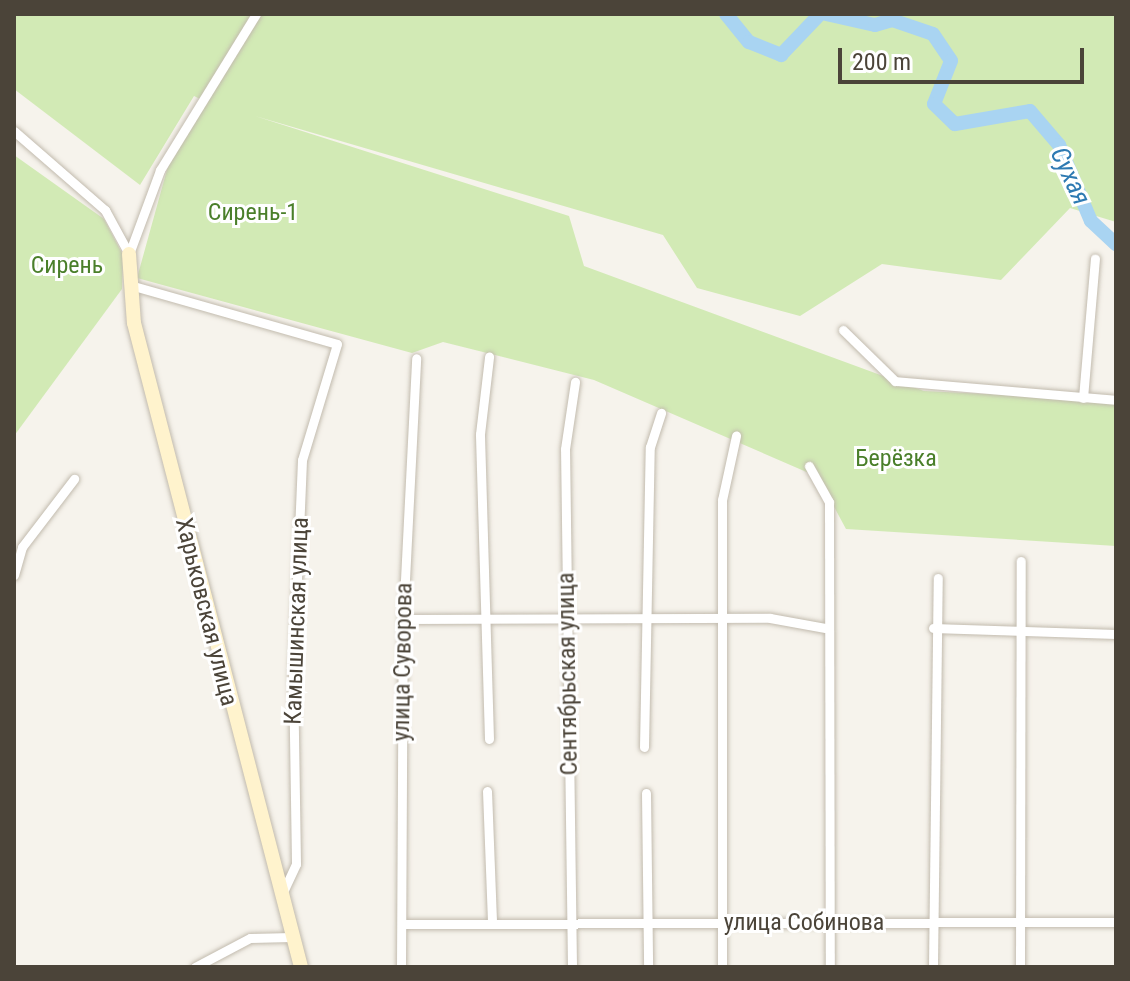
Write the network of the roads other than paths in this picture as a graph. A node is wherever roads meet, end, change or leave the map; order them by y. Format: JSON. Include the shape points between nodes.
{"nodes":[{"id":1,"x":256,"y":14,"type":"edge"},
{"id":2,"x":14,"y":131,"type":"edge"},
{"id":3,"x":129,"y":254,"type":"junction"},
{"id":4,"x":1095,"y":259,"type":"dead end"},
{"id":5,"x":130,"y":285,"type":"junction"},
{"id":6,"x":843,"y":330,"type":"dead end"},
{"id":7,"x":489,"y":357,"type":"dead end"},
{"id":8,"x":416,"y":358,"type":"dead end"},
{"id":9,"x":575,"y":382,"type":"dead end"},
{"id":10,"x":1083,"y":398,"type":"junction"},
{"id":11,"x":1116,"y":400,"type":"edge"},
{"id":12,"x":661,"y":413,"type":"dead end"},
{"id":13,"x":736,"y":436,"type":"dead end"},
{"id":14,"x":809,"y":466,"type":"dead end"},
{"id":15,"x":74,"y":479,"type":"dead end"},
{"id":16,"x":1021,"y":561,"type":"dead end"},
{"id":17,"x":14,"y":575,"type":"edge"},
{"id":18,"x":938,"y":578,"type":"dead end"},
{"id":19,"x":566,"y":617,"type":"junction"},
{"id":20,"x":490,"y":618,"type":"junction"},
{"id":21,"x":403,"y":619,"type":"junction"},
{"id":22,"x":722,"y":622,"type":"junction"},
{"id":23,"x":647,"y":623,"type":"junction"},
{"id":24,"x":825,"y":628,"type":"junction"},
{"id":25,"x":933,"y":628,"type":"junction"},
{"id":26,"x":1021,"y":631,"type":"junction"},
{"id":27,"x":1116,"y":634,"type":"edge"},
{"id":28,"x":489,"y":739,"type":"dead end"},
{"id":29,"x":644,"y":747,"type":"dead end"},
{"id":30,"x":487,"y":791,"type":"dead end"},
{"id":31,"x":646,"y":793,"type":"dead end"},
{"id":32,"x":279,"y":900,"type":"junction"},
{"id":33,"x":1116,"y":922,"type":"edge"},
{"id":34,"x":829,"y":923,"type":"junction"},
{"id":35,"x":933,"y":923,"type":"junction"},
{"id":36,"x":1020,"y":923,"type":"junction"},
{"id":37,"x":402,"y":924,"type":"junction"},
{"id":38,"x":492,"y":924,"type":"junction"},
{"id":39,"x":572,"y":924,"type":"junction"},
{"id":40,"x":648,"y":924,"type":"junction"},
{"id":41,"x":721,"y":924,"type":"junction"},
{"id":42,"x":292,"y":937,"type":"junction"},
{"id":43,"x":195,"y":967,"type":"edge"},
{"id":44,"x":301,"y":967,"type":"edge"},
{"id":45,"x":401,"y":967,"type":"edge"},
{"id":46,"x":572,"y":967,"type":"edge"},
{"id":47,"x":648,"y":967,"type":"edge"},
{"id":48,"x":722,"y":967,"type":"edge"},
{"id":49,"x":830,"y":967,"type":"edge"},
{"id":50,"x":933,"y":967,"type":"edge"},
{"id":51,"x":1020,"y":967,"type":"edge"}],
"edges":[{"from":1,"to":3,"type":"street","via":[[160,170]]},
{"from":2,"to":3,"type":"street","via":[[105,210]]},
{"from":3,"to":5,"type":"street","name":"Харьковская улица"},
{"from":4,"to":10,"type":"street"},
{"from":5,"to":32,"type":"street","name":"Харьковская улица"},
{"from":5,"to":32,"type":"street","name":"Камышинская улица","via":[[337,344],[302,460],[293,672],[296,864]]},
{"from":6,"to":10,"type":"street","via":[[895,381]]},
{"from":7,"to":20,"type":"street","via":[[480,434]]},
{"from":8,"to":21,"type":"street","name":"улица Суворова"},
{"from":9,"to":19,"type":"street","name":"Сентябрьская улица","via":[[565,449]]},
{"from":10,"to":11,"type":"street"},
{"from":12,"to":23,"type":"street","via":[[650,447]]},
{"from":13,"to":22,"type":"street","via":[[722,500]]},
{"from":14,"to":24,"type":"street","via":[[829,502]]},
{"from":15,"to":17,"type":"street","via":[[22,547]]},
{"from":16,"to":26,"type":"street"},
{"from":18,"to":25,"type":"street"},
{"from":19,"to":20,"type":"street"},
{"from":19,"to":23,"type":"street"},
{"from":19,"to":39,"type":"street","name":"Сентябрьская улица"},
{"from":20,"to":21,"type":"street"},
{"from":20,"to":28,"type":"street"},
{"from":21,"to":37,"type":"street","name":"улица Суворова"},
{"from":22,"to":23,"type":"street"},
{"from":22,"to":24,"type":"street","via":[[770,618]]},
{"from":22,"to":41,"type":"street"},
{"from":23,"to":29,"type":"street"},
{"from":24,"to":34,"type":"street"},
{"from":25,"to":26,"type":"street"},
{"from":25,"to":35,"type":"street"},
{"from":26,"to":27,"type":"street"},
{"from":26,"to":36,"type":"street"},
{"from":30,"to":38,"type":"street"},
{"from":31,"to":40,"type":"street"},
{"from":32,"to":42,"type":"street","name":"Харьковская улица"},
{"from":33,"to":36,"type":"street","name":"улица Собинова"},
{"from":34,"to":35,"type":"street","name":"улица Собинова"},
{"from":34,"to":41,"type":"street","name":"улица Собинова"},
{"from":34,"to":49,"type":"street"},
{"from":35,"to":36,"type":"street","name":"улица Собинова"},
{"from":35,"to":50,"type":"street"},
{"from":36,"to":51,"type":"street"},
{"from":37,"to":38,"type":"street","name":"улица Собинова"},
{"from":37,"to":45,"type":"street","name":"улица Суворова"},
{"from":38,"to":39,"type":"street","name":"улица Собинова"},
{"from":39,"to":40,"type":"street","name":"улица Собинова"},
{"from":39,"to":46,"type":"street","name":"Сентябрьская улица"},
{"from":40,"to":41,"type":"street","name":"улица Собинова"},
{"from":40,"to":47,"type":"street"},
{"from":41,"to":48,"type":"street"},
{"from":42,"to":43,"type":"street","via":[[250,938]]},
{"from":42,"to":44,"type":"street","name":"Харьковская улица"}]}
